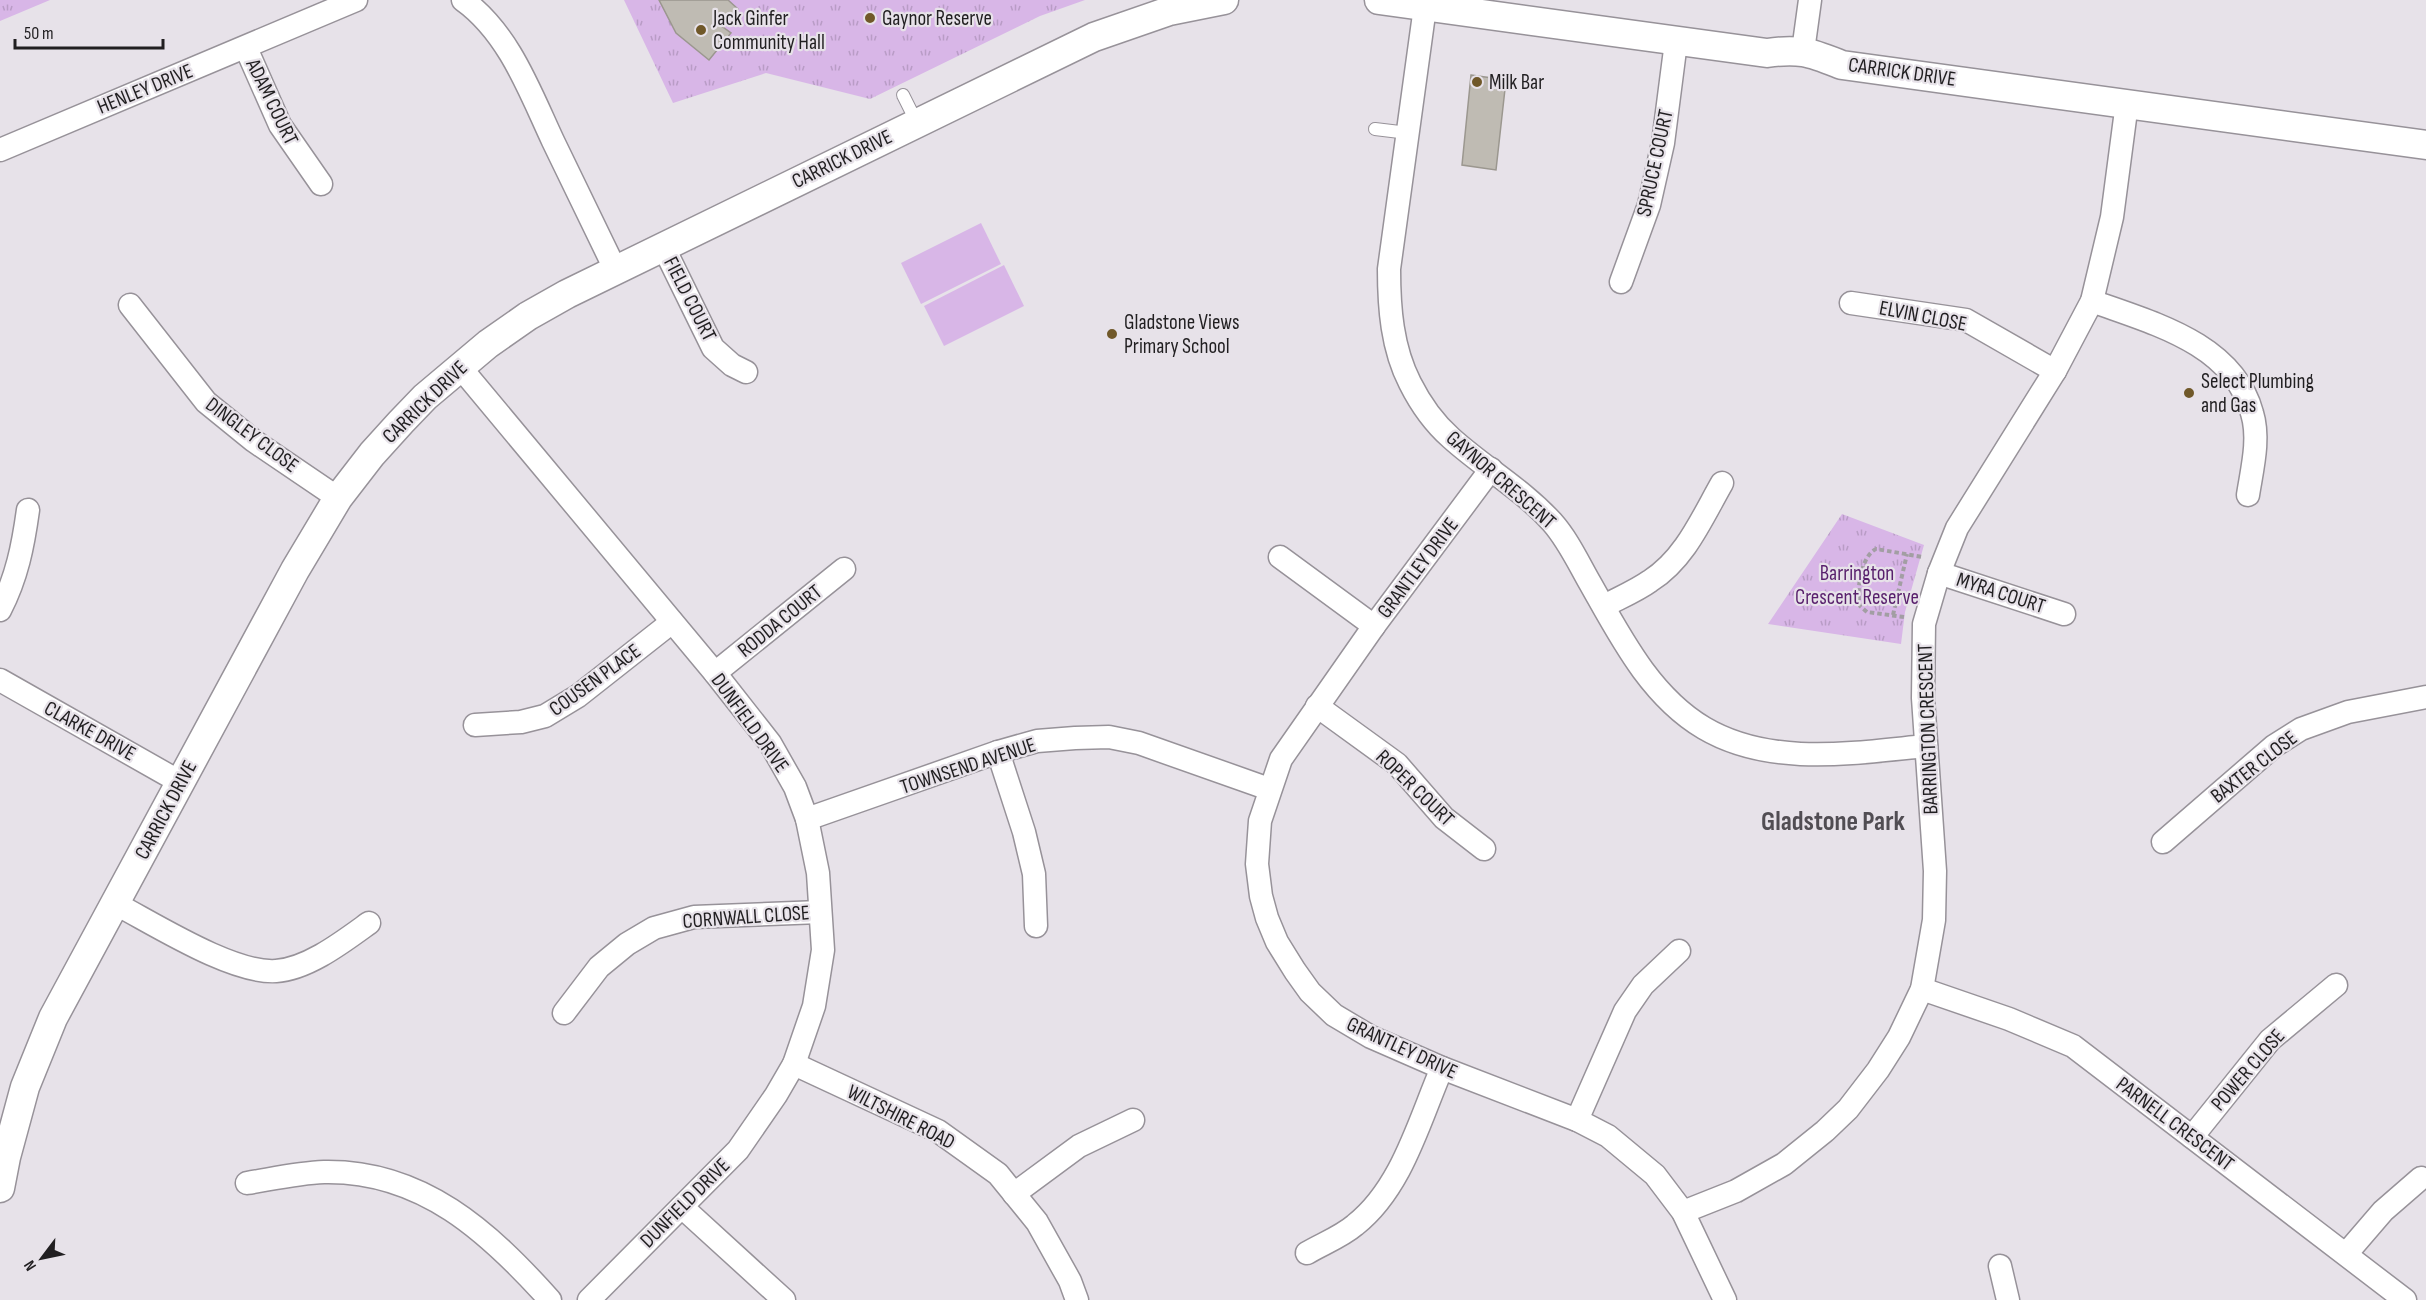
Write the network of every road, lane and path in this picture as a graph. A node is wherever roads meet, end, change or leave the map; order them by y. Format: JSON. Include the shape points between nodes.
{"nodes":[{"id":1,"x":356,"y":0,"type":"edge"},
{"id":2,"x":463,"y":0,"type":"edge"},
{"id":3,"x":1224,"y":0,"type":"edge"},
{"id":4,"x":1379,"y":0,"type":"edge"},
{"id":5,"x":1810,"y":0,"type":"edge"},
{"id":6,"x":1425,"y":7,"type":"junction"},
{"id":7,"x":1676,"y":42,"type":"junction"},
{"id":8,"x":246,"y":48,"type":"junction"},
{"id":9,"x":1803,"y":51,"type":"junction"},
{"id":10,"x":903,"y":95,"type":"dead end"},
{"id":11,"x":2127,"y":104,"type":"junction"},
{"id":12,"x":916,"y":123,"type":"junction"},
{"id":13,"x":1376,"y":129,"type":"dead end"},
{"id":14,"x":1408,"y":133,"type":"junction"},
{"id":15,"x":2426,"y":146,"type":"edge"},
{"id":16,"x":0,"y":150,"type":"edge"},
{"id":17,"x":321,"y":184,"type":"dead end"},
{"id":18,"x":663,"y":246,"type":"junction"},
{"id":19,"x":615,"y":270,"type":"junction"},
{"id":20,"x":1621,"y":282,"type":"dead end"},
{"id":21,"x":2092,"y":301,"type":"junction"},
{"id":22,"x":1851,"y":303,"type":"dead end"},
{"id":23,"x":130,"y":305,"type":"dead end"},
{"id":24,"x":459,"y":367,"type":"junction"},
{"id":25,"x":2055,"y":371,"type":"junction"},
{"id":26,"x":746,"y":372,"type":"dead end"},
{"id":27,"x":1491,"y":469,"type":"junction"},
{"id":28,"x":1722,"y":483,"type":"dead end"},
{"id":29,"x":2248,"y":495,"type":"dead end"},
{"id":30,"x":339,"y":498,"type":"junction"},
{"id":31,"x":28,"y":510,"type":"dead end"},
{"id":32,"x":1907,"y":554,"type":"junction"},
{"id":33,"x":1280,"y":557,"type":"dead end"},
{"id":34,"x":1931,"y":565,"type":"junction"},
{"id":35,"x":844,"y":569,"type":"dead end"},
{"id":36,"x":1604,"y":606,"type":"junction"},
{"id":37,"x":0,"y":610,"type":"edge"},
{"id":38,"x":2064,"y":614,"type":"dead end"},
{"id":39,"x":1893,"y":615,"type":"junction"},
{"id":40,"x":1907,"y":618,"type":"dead end"},
{"id":41,"x":672,"y":622,"type":"junction"},
{"id":42,"x":1374,"y":626,"type":"junction"},
{"id":43,"x":715,"y":673,"type":"junction"},
{"id":44,"x":0,"y":680,"type":"edge"},
{"id":45,"x":2426,"y":697,"type":"edge"},
{"id":46,"x":1317,"y":706,"type":"junction"},
{"id":47,"x":475,"y":725,"type":"dead end"},
{"id":48,"x":1926,"y":746,"type":"junction"},
{"id":49,"x":998,"y":752,"type":"junction"},
{"id":50,"x":180,"y":782,"type":"junction"},
{"id":51,"x":1269,"y":789,"type":"junction"},
{"id":52,"x":807,"y":819,"type":"junction"},
{"id":53,"x":2163,"y":842,"type":"dead end"},
{"id":54,"x":1484,"y":849,"type":"dead end"},
{"id":55,"x":116,"y":904,"type":"junction"},
{"id":56,"x":820,"y":912,"type":"junction"},
{"id":57,"x":369,"y":923,"type":"dead end"},
{"id":58,"x":1036,"y":926,"type":"dead end"},
{"id":59,"x":1679,"y":951,"type":"dead end"},
{"id":60,"x":2336,"y":985,"type":"dead end"},
{"id":61,"x":1922,"y":989,"type":"junction"},
{"id":62,"x":564,"y":1013,"type":"dead end"},
{"id":63,"x":794,"y":1064,"type":"junction"},
{"id":64,"x":1442,"y":1068,"type":"junction"},
{"id":65,"x":1133,"y":1119,"type":"dead end"},
{"id":66,"x":1577,"y":1120,"type":"junction"},
{"id":67,"x":2192,"y":1137,"type":"junction"},
{"id":68,"x":2421,"y":1179,"type":"dead end"},
{"id":69,"x":247,"y":1183,"type":"dead end"},
{"id":70,"x":0,"y":1188,"type":"edge"},
{"id":71,"x":1014,"y":1194,"type":"junction"},
{"id":72,"x":682,"y":1207,"type":"junction"},
{"id":73,"x":1683,"y":1212,"type":"junction"},
{"id":74,"x":1307,"y":1253,"type":"dead end"},
{"id":75,"x":2346,"y":1254,"type":"junction"},
{"id":76,"x":2000,"y":1266,"type":"dead end"},
{"id":77,"x":550,"y":1300,"type":"edge"},
{"id":78,"x":589,"y":1300,"type":"edge"},
{"id":79,"x":784,"y":1300,"type":"edge"},
{"id":80,"x":1077,"y":1300,"type":"edge"},
{"id":81,"x":1725,"y":1300,"type":"edge"},
{"id":82,"x":2008,"y":1300,"type":"edge"},
{"id":83,"x":2405,"y":1300,"type":"edge"}],
"edges":[{"from":1,"to":8,"type":"street","name":"HENLEY DRIVE"},
{"from":2,"to":19,"type":"street","via":[[497,32]]},
{"from":3,"to":12,"type":"street","name":"CARRICK DRIVE","via":[[1169,11],[1094,37]]},
{"from":4,"to":6,"type":"street","name":"CARRICK DRIVE"},
{"from":5,"to":9,"type":"street"},
{"from":6,"to":7,"type":"street","name":"CARRICK DRIVE"},
{"from":6,"to":14,"type":"street","name":"GAYNOR CRESCENT"},
{"from":7,"to":9,"type":"street","name":"CARRICK DRIVE","via":[[1767,54]]},
{"from":7,"to":20,"type":"street","name":"SPRUCE COURT","via":[[1663,143],[1649,205]]},
{"from":8,"to":16,"type":"street","name":"HENLEY DRIVE"},
{"from":8,"to":17,"type":"street","name":"ADAM COURT","via":[[280,125]]},
{"from":9,"to":11,"type":"street","name":"CARRICK DRIVE","via":[[1842,65]]},
{"from":10,"to":12,"type":"lane"},
{"from":11,"to":15,"type":"street","name":"CARRICK DRIVE"},
{"from":11,"to":21,"type":"street","name":"BARRINGTON CRESCENT","via":[[2112,217]]},
{"from":12,"to":18,"type":"street","name":"CARRICK DRIVE"},
{"from":13,"to":14,"type":"lane"},
{"from":14,"to":27,"type":"street","name":"GAYNOR CRESCENT","via":[[1389,269],[1394,339],[1410,382],[1426,410],[1450,437]]},
{"from":18,"to":19,"type":"street","name":"CARRICK DRIVE"},
{"from":18,"to":26,"type":"street","name":"FIELD COURT","via":[[713,348]]},
{"from":19,"to":24,"type":"street","name":"CARRICK DRIVE","via":[[528,316]]},
{"from":21,"to":25,"type":"street","name":"BARRINGTON CRESCENT"},
{"from":21,"to":29,"type":"street","via":[[2153,323],[2198,345],[2223,363],[2242,387],[2253,414],[2255,451]]},
{"from":22,"to":25,"type":"street","name":"ELVIN CLOSE","via":[[1966,320]]},
{"from":23,"to":30,"type":"street","name":"DINGLEY CLOSE","via":[[206,402],[254,441]]},
{"from":24,"to":30,"type":"street","name":"CARRICK DRIVE","via":[[400,422]]},
{"from":24,"to":41,"type":"street","name":"DUNFIELD DRIVE"},
{"from":25,"to":34,"type":"street","name":"BARRINGTON CRESCENT"},
{"from":27,"to":36,"type":"street","name":"GAYNOR CRESCENT","via":[[1519,490],[1557,528]]},
{"from":27,"to":42,"type":"street","name":"GRANTLEY DRIVE"},
{"from":28,"to":36,"type":"street","via":[[1672,563],[1651,581]]},
{"from":30,"to":50,"type":"street","name":"CARRICK DRIVE","via":[[295,570]]},
{"from":31,"to":37,"type":"street","via":[[22,553]]},
{"from":32,"to":34,"type":"path"},
{"from":32,"to":39,"type":"path"},
{"from":32,"to":39,"type":"path","via":[[1879,549],[1866,558],[1858,596],[1860,606],[1867,612]]},
{"from":33,"to":42,"type":"street"},
{"from":34,"to":38,"type":"street","name":"MYRA COURT"},
{"from":34,"to":48,"type":"street","name":"BARRINGTON CRESCENT","via":[[1924,624]]},
{"from":35,"to":43,"type":"street","name":"RODDA COURT"},
{"from":36,"to":48,"type":"street","name":"GAYNOR CRESCENT","via":[[1642,669],[1664,696],[1696,723],[1726,738],[1770,752],[1840,753]]},
{"from":39,"to":40,"type":"path"},
{"from":41,"to":43,"type":"street","name":"DUNFIELD DRIVE"},
{"from":41,"to":47,"type":"street","name":"COUSEN PLACE","via":[[578,696],[545,716]]},
{"from":42,"to":46,"type":"street","name":"GRANTLEY DRIVE"},
{"from":43,"to":52,"type":"street","name":"DUNFIELD DRIVE","via":[[770,743],[795,787]]},
{"from":44,"to":50,"type":"street","name":"CLARKE DRIVE"},
{"from":45,"to":53,"type":"street","name":"BAXTER CLOSE","via":[[2348,712],[2301,729],[2274,746]]},
{"from":46,"to":51,"type":"street","name":"GRANTLEY DRIVE","via":[[1281,759]]},
{"from":46,"to":54,"type":"street","name":"ROPER COURT","via":[[1397,764],[1444,818]]},
{"from":48,"to":61,"type":"street","name":"BARRINGTON CRESCENT","via":[[1935,871],[1934,920]]},
{"from":49,"to":51,"type":"street","name":"TOWNSEND AVENUE","via":[[1037,741],[1108,737],[1139,743]]},
{"from":49,"to":52,"type":"street","name":"TOWNSEND AVENUE"},
{"from":49,"to":58,"type":"street","via":[[1034,874]]},
{"from":50,"to":55,"type":"street","name":"CARRICK DRIVE"},
{"from":51,"to":64,"type":"street","name":"GRANTLEY DRIVE","via":[[1260,821],[1257,864],[1261,896],[1277,942],[1310,992],[1334,1015],[1371,1037]]},
{"from":52,"to":56,"type":"street","name":"DUNFIELD DRIVE","via":[[819,873]]},
{"from":55,"to":57,"type":"street","via":[[238,966],[276,971],[329,952]]},
{"from":55,"to":70,"type":"street","name":"CARRICK DRIVE","via":[[53,1018],[25,1086]]},
{"from":56,"to":62,"type":"street","name":"CORNWALL CLOSE","via":[[694,917],[654,928],[599,967]]},
{"from":56,"to":63,"type":"street","name":"DUNFIELD DRIVE","via":[[823,950],[814,1006]]},
{"from":59,"to":66,"type":"street","via":[[1643,985],[1625,1011]]},
{"from":60,"to":67,"type":"street","name":"POWER CLOSE","via":[[2270,1040]]},
{"from":61,"to":67,"type":"street","name":"PARNELL CRESCENT","via":[[2073,1046]]},
{"from":61,"to":73,"type":"street","name":"BARRINGTON CRESCENT","via":[[1878,1070],[1825,1131],[1784,1164],[1745,1186]]},
{"from":63,"to":71,"type":"street","name":"WILTSHIRE ROAD","via":[[938,1131],[998,1174]]},
{"from":63,"to":72,"type":"street","name":"DUNFIELD DRIVE","via":[[738,1150]]},
{"from":64,"to":66,"type":"street","name":"GRANTLEY DRIVE"},
{"from":64,"to":74,"type":"street","via":[[1401,1165],[1384,1194],[1355,1226]]},
{"from":65,"to":71,"type":"street","via":[[1079,1146]]},
{"from":66,"to":73,"type":"street","name":"GRANTLEY DRIVE","via":[[1608,1136],[1655,1175]]},
{"from":67,"to":75,"type":"street","name":"PARNELL CRESCENT"},
{"from":68,"to":75,"type":"street","via":[[2383,1211]]},
{"from":69,"to":77,"type":"street","via":[[322,1172],[350,1173],[394,1183],[444,1203],[481,1230]]},
{"from":71,"to":80,"type":"street","name":"WILTSHIRE ROAD","via":[[1037,1222]]},
{"from":72,"to":78,"type":"street","name":"DUNFIELD DRIVE"},
{"from":72,"to":79,"type":"street"},
{"from":73,"to":81,"type":"street","name":"GRANTLEY DRIVE"},
{"from":75,"to":83,"type":"street","name":"PARNELL CRESCENT"},
{"from":76,"to":82,"type":"street"}]}
